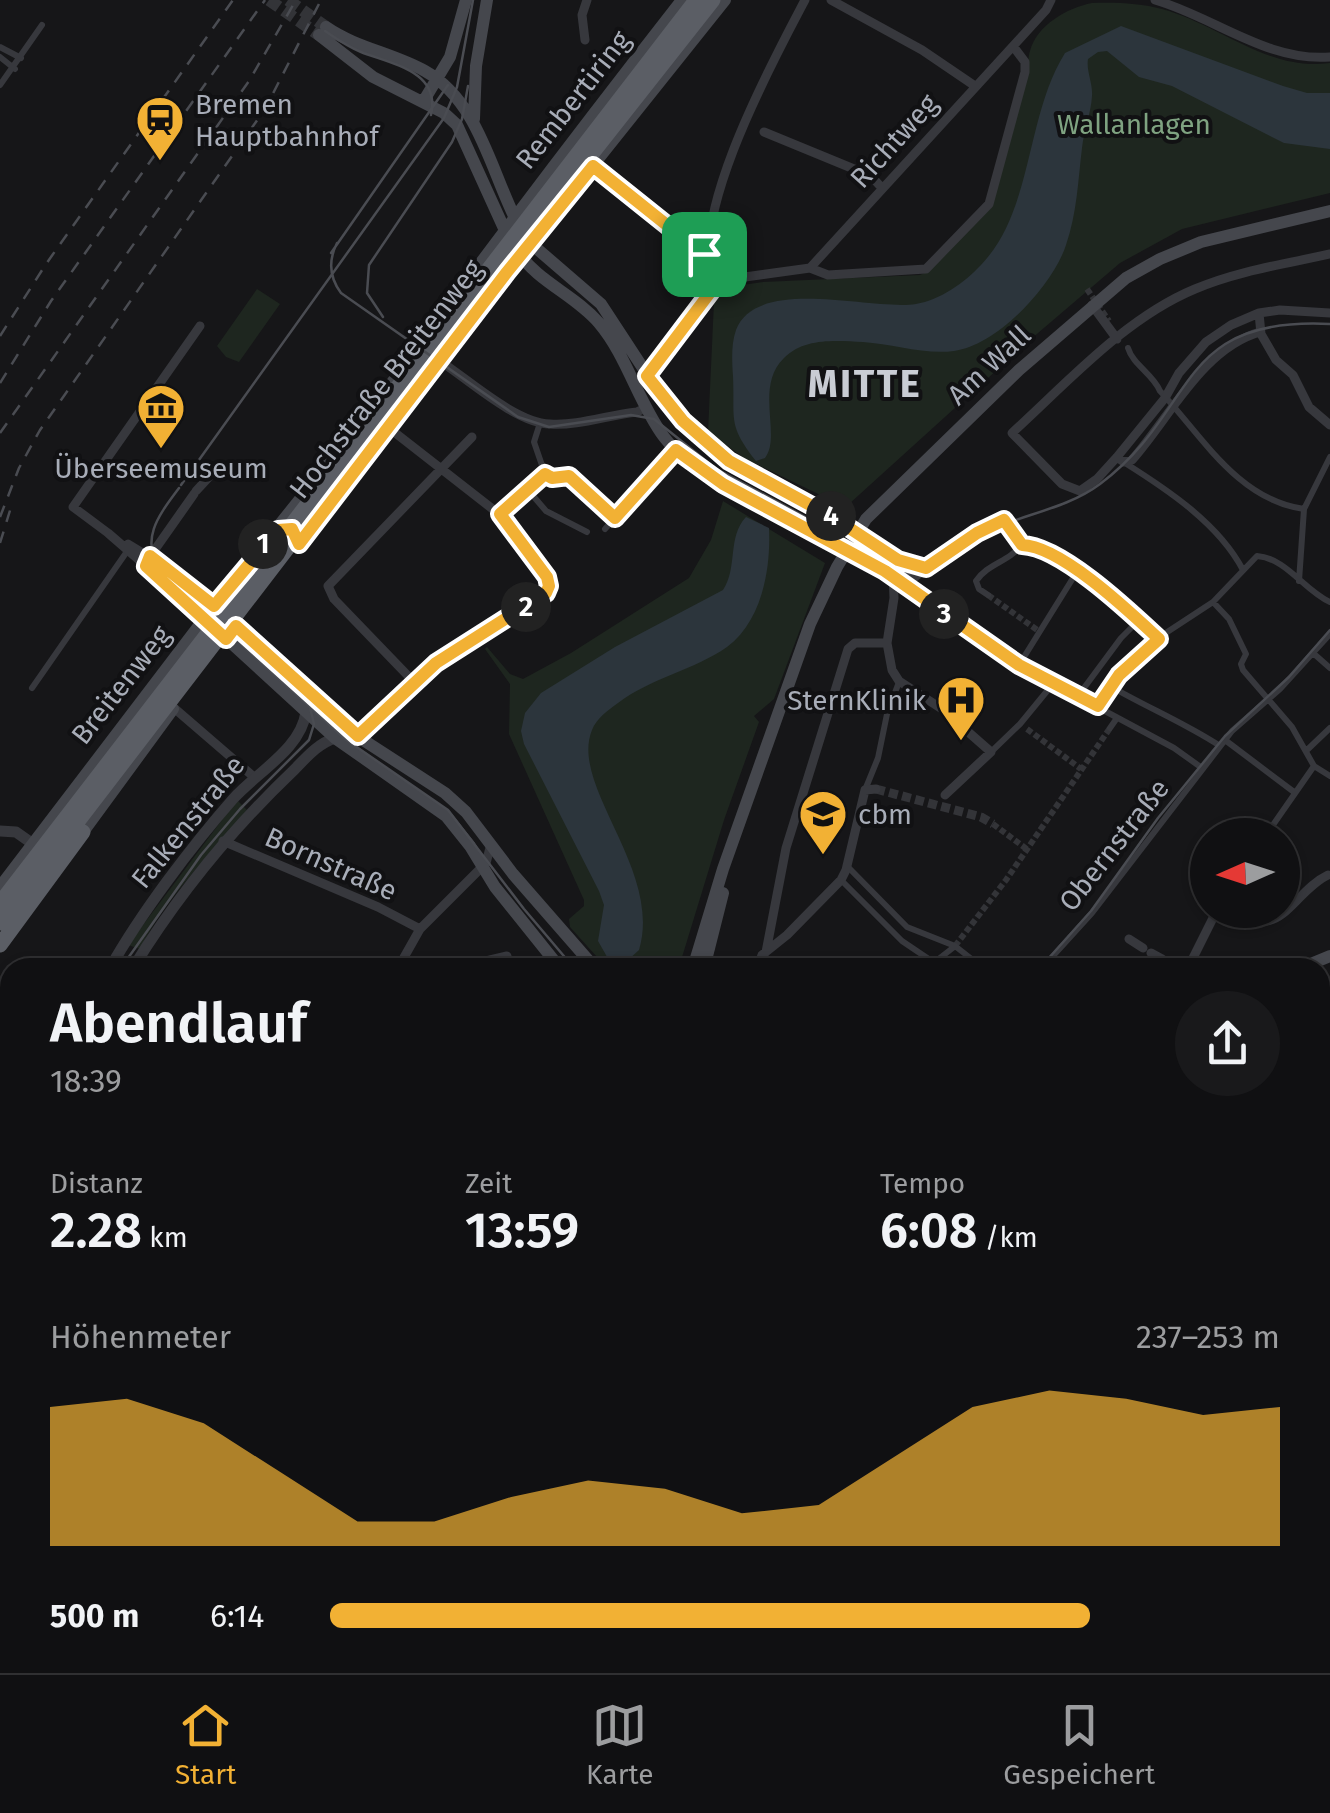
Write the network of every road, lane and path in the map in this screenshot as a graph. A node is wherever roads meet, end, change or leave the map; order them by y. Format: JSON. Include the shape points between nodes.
{"nodes":[{"id":1,"x":466,"y":0,"type":"edge"},
{"id":2,"x":487,"y":0,"type":"edge"},
{"id":3,"x":587,"y":0,"type":"edge"},
{"id":4,"x":682,"y":0,"type":"edge"},
{"id":5,"x":696,"y":0,"type":"edge"},
{"id":6,"x":713,"y":0,"type":"edge"},
{"id":7,"x":724,"y":0,"type":"edge"},
{"id":8,"x":805,"y":0,"type":"edge"},
{"id":9,"x":832,"y":0,"type":"edge"},
{"id":10,"x":1051,"y":0,"type":"edge"},
{"id":11,"x":1156,"y":0,"type":"edge"},
{"id":12,"x":1174,"y":2,"type":"edge"},
{"id":13,"x":42,"y":25,"type":"dead end"},
{"id":14,"x":584,"y":40,"type":"dead end"},
{"id":15,"x":1013,"y":46,"type":"junction"},
{"id":16,"x":0,"y":47,"type":"edge"},
{"id":17,"x":1330,"y":57,"type":"edge"},
{"id":18,"x":0,"y":58,"type":"edge"},
{"id":19,"x":22,"y":58,"type":"junction"},
{"id":20,"x":14,"y":69,"type":"junction"},
{"id":21,"x":438,"y":79,"type":"junction"},
{"id":22,"x":0,"y":85,"type":"edge"},
{"id":23,"x":975,"y":86,"type":"junction"},
{"id":24,"x":626,"y":100,"type":"junction"},
{"id":25,"x":423,"y":102,"type":"junction"},
{"id":26,"x":474,"y":122,"type":"junction"},
{"id":27,"x":743,"y":123,"type":"junction"},
{"id":28,"x":593,"y":166,"type":"junction"},
{"id":29,"x":882,"y":188,"type":"junction"},
{"id":30,"x":1330,"y":211,"type":"edge"},
{"id":31,"x":514,"y":216,"type":"junction"},
{"id":32,"x":517,"y":243,"type":"junction"},
{"id":33,"x":1330,"y":254,"type":"edge"},
{"id":34,"x":708,"y":258,"type":"junction"},
{"id":35,"x":810,"y":268,"type":"junction"},
{"id":36,"x":715,"y":286,"type":"junction"},
{"id":37,"x":595,"y":298,"type":"junction"},
{"id":38,"x":1092,"y":305,"type":"junction"},
{"id":39,"x":585,"y":311,"type":"junction"},
{"id":40,"x":1259,"y":313,"type":"junction"},
{"id":41,"x":1330,"y":313,"type":"edge"},
{"id":42,"x":200,"y":326,"type":"dead end"},
{"id":43,"x":1260,"y":332,"type":"junction"},
{"id":44,"x":1124,"y":346,"type":"junction"},
{"id":45,"x":440,"y":361,"type":"junction"},
{"id":46,"x":647,"y":376,"type":"junction"},
{"id":47,"x":1166,"y":398,"type":"junction"},
{"id":48,"x":375,"y":405,"type":"junction"},
{"id":49,"x":646,"y":407,"type":"junction"},
{"id":50,"x":1175,"y":408,"type":"junction"},
{"id":51,"x":540,"y":423,"type":"junction"},
{"id":52,"x":1330,"y":424,"type":"edge"},
{"id":53,"x":388,"y":428,"type":"junction"},
{"id":54,"x":472,"y":437,"type":"dead end"},
{"id":55,"x":676,"y":450,"type":"junction"},
{"id":56,"x":1330,"y":457,"type":"edge"},
{"id":57,"x":1121,"y":459,"type":"junction"},
{"id":58,"x":441,"y":470,"type":"junction"},
{"id":59,"x":545,"y":474,"type":"junction"},
{"id":60,"x":209,"y":477,"type":"dead end"},
{"id":61,"x":528,"y":490,"type":"junction"},
{"id":62,"x":1304,"y":509,"type":"junction"},
{"id":63,"x":500,"y":514,"type":"junction"},
{"id":64,"x":615,"y":518,"type":"junction"},
{"id":65,"x":605,"y":529,"type":"dead end"},
{"id":66,"x":278,"y":530,"type":"junction"},
{"id":67,"x":587,"y":532,"type":"dead end"},
{"id":68,"x":108,"y":533,"type":"junction"},
{"id":69,"x":857,"y":533,"type":"junction"},
{"id":70,"x":299,"y":544,"type":"junction"},
{"id":71,"x":1022,"y":545,"type":"junction"},
{"id":72,"x":128,"y":550,"type":"junction"},
{"id":73,"x":847,"y":550,"type":"junction"},
{"id":74,"x":148,"y":561,"type":"junction"},
{"id":75,"x":1078,"y":570,"type":"junction"},
{"id":76,"x":1243,"y":570,"type":"junction"},
{"id":77,"x":924,"y":571,"type":"junction"},
{"id":78,"x":893,"y":576,"type":"junction"},
{"id":79,"x":1300,"y":582,"type":"junction"},
{"id":80,"x":988,"y":595,"type":"dead end"},
{"id":81,"x":1213,"y":602,"type":"junction"},
{"id":82,"x":1330,"y":602,"type":"edge"},
{"id":83,"x":209,"y":612,"type":"junction"},
{"id":84,"x":1139,"y":620,"type":"junction"},
{"id":85,"x":236,"y":626,"type":"junction"},
{"id":86,"x":1330,"y":634,"type":"edge"},
{"id":87,"x":226,"y":639,"type":"junction"},
{"id":88,"x":1159,"y":639,"type":"junction"},
{"id":89,"x":888,"y":643,"type":"junction"},
{"id":90,"x":1315,"y":651,"type":"junction"},
{"id":91,"x":1019,"y":665,"type":"junction"},
{"id":92,"x":1330,"y":668,"type":"edge"},
{"id":93,"x":900,"y":680,"type":"junction"},
{"id":94,"x":413,"y":682,"type":"junction"},
{"id":95,"x":1052,"y":684,"type":"junction"},
{"id":96,"x":1110,"y":686,"type":"junction"},
{"id":97,"x":32,"y":688,"type":"dead end"},
{"id":98,"x":1078,"y":696,"type":"junction"},
{"id":99,"x":1266,"y":701,"type":"junction"},
{"id":100,"x":1098,"y":706,"type":"junction"},
{"id":101,"x":174,"y":708,"type":"junction"},
{"id":102,"x":306,"y":712,"type":"junction"},
{"id":103,"x":1117,"y":718,"type":"junction"},
{"id":104,"x":1110,"y":728,"type":"tunnel mouth"},
{"id":105,"x":1330,"y":728,"type":"edge"},
{"id":106,"x":358,"y":736,"type":"junction"},
{"id":107,"x":335,"y":738,"type":"junction"},
{"id":108,"x":1221,"y":745,"type":"junction"},
{"id":109,"x":1307,"y":750,"type":"junction"},
{"id":110,"x":991,"y":752,"type":"junction"},
{"id":111,"x":1314,"y":766,"type":"junction"},
{"id":112,"x":1202,"y":768,"type":"junction"},
{"id":113,"x":1330,"y":776,"type":"edge"},
{"id":114,"x":254,"y":777,"type":"junction"},
{"id":115,"x":865,"y":790,"type":"junction"},
{"id":116,"x":876,"y":790,"type":"tunnel mouth"},
{"id":117,"x":1294,"y":792,"type":"junction"},
{"id":118,"x":945,"y":796,"type":"dead end"},
{"id":119,"x":1277,"y":818,"type":"edge"},
{"id":120,"x":0,"y":832,"type":"edge"},
{"id":121,"x":83,"y":832,"type":"joint"},
{"id":122,"x":56,"y":836,"type":"junction"},
{"id":123,"x":224,"y":841,"type":"junction"},
{"id":124,"x":33,"y":844,"type":"junction"},
{"id":125,"x":491,"y":844,"type":"junction"},
{"id":126,"x":730,"y":847,"type":"junction"},
{"id":127,"x":848,"y":863,"type":"junction"},
{"id":128,"x":482,"y":867,"type":"junction"},
{"id":129,"x":1328,"y":875,"type":"edge"},
{"id":130,"x":841,"y":880,"type":"junction"},
{"id":131,"x":0,"y":887,"type":"edge"},
{"id":132,"x":1300,"y":896,"type":"edge"},
{"id":133,"x":0,"y":903,"type":"edge"},
{"id":134,"x":0,"y":924,"type":"edge"},
{"id":135,"x":420,"y":928,"type":"junction"},
{"id":136,"x":1208,"y":928,"type":"edge"},
{"id":137,"x":1129,"y":939,"type":"dead end"},
{"id":138,"x":0,"y":945,"type":"edge"},
{"id":139,"x":955,"y":946,"type":"junction"},
{"id":140,"x":766,"y":952,"type":"junction"},
{"id":141,"x":507,"y":956,"type":"dead end"},
{"id":142,"x":115,"y":958,"type":"edge"},
{"id":143,"x":138,"y":958,"type":"edge"},
{"id":144,"x":404,"y":958,"type":"edge"},
{"id":145,"x":498,"y":958,"type":"edge"},
{"id":146,"x":552,"y":958,"type":"edge"},
{"id":147,"x":587,"y":958,"type":"edge"},
{"id":148,"x":696,"y":958,"type":"edge"},
{"id":149,"x":707,"y":958,"type":"edge"},
{"id":150,"x":763,"y":958,"type":"edge"},
{"id":151,"x":923,"y":958,"type":"edge"},
{"id":152,"x":938,"y":958,"type":"edge"},
{"id":153,"x":970,"y":958,"type":"edge"},
{"id":154,"x":1051,"y":958,"type":"edge"},
{"id":155,"x":1160,"y":958,"type":"edge"},
{"id":156,"x":1193,"y":958,"type":"edge"}],
"edges":[{"from":1,"to":21,"type":"main road"},
{"from":2,"to":26,"type":"main road"},
{"from":3,"to":14,"type":"street"},
{"from":4,"to":31,"type":"main road","name":"Rembertiring"},
{"from":5,"to":24,"type":"highway"},
{"from":6,"to":24,"type":"highway"},
{"from":7,"to":28,"type":"main road","name":"Rembertiring"},
{"from":8,"to":27,"type":"street"},
{"from":9,"to":23,"type":"street"},
{"from":10,"to":15,"type":"street","name":"Richtweg"},
{"from":11,"to":12,"type":"street"},
{"from":12,"to":17,"type":"street","via":[[1278,51]]},
{"from":13,"to":19,"type":"street"},
{"from":15,"to":23,"type":"street","name":"Richtweg"},
{"from":15,"to":35,"type":"street","via":[[1026,72],[987,207],[921,272],[828,275]]},
{"from":16,"to":19,"type":"street"},
{"from":18,"to":20,"type":"street"},
{"from":19,"to":20,"type":"street"},
{"from":20,"to":22,"type":"street"},
{"from":21,"to":25,"type":"main road"},
{"from":21,"to":25,"type":"main road","via":[[322,31],[373,77]]},
{"from":21,"to":26,"type":"main road"},
{"from":23,"to":29,"type":"street","name":"Richtweg"},
{"from":24,"to":32,"type":"highway","name":"Hochstraße Breitenweg"},
{"from":25,"to":32,"type":"main road","via":[[448,116],[464,136]]},
{"from":26,"to":31,"type":"main road"},
{"from":27,"to":29,"type":"street","via":[[871,176]]},
{"from":27,"to":34,"type":"street","via":[[711,224]]},
{"from":28,"to":32,"type":"main road","name":"Rembertiring"},
{"from":28,"to":34,"type":"street"},
{"from":29,"to":35,"type":"street","name":"Richtweg"},
{"from":30,"to":38,"type":"main road","name":"Am Wall","via":[[1201,242],[1126,278]]},
{"from":31,"to":32,"type":"main road","name":"Rembertiring"},
{"from":31,"to":32,"type":"main road"},
{"from":32,"to":37,"type":"main road"},
{"from":32,"to":39,"type":"main road"},
{"from":32,"to":45,"type":"main road","name":"Breitenweg"},
{"from":32,"to":48,"type":"main road","name":"Breitenweg"},
{"from":32,"to":122,"type":"highway","name":"Hochstraße Breitenweg"},
{"from":33,"to":44,"type":"street","via":[[1192,290]]},
{"from":34,"to":36,"type":"street"},
{"from":35,"to":36,"type":"street"},
{"from":36,"to":46,"type":"street"},
{"from":37,"to":39,"type":"main road"},
{"from":37,"to":46,"type":"main road"},
{"from":38,"to":44,"type":"street"},
{"from":38,"to":69,"type":"main road","name":"Am Wall","via":[[900,483]]},
{"from":39,"to":49,"type":"main road","via":[[611,342]]},
{"from":40,"to":41,"type":"street"},
{"from":40,"to":43,"type":"street"},
{"from":40,"to":47,"type":"street","via":[[1206,342]]},
{"from":42,"to":68,"type":"street","via":[[72,508]]},
{"from":43,"to":50,"type":"street","via":[[1217,355]]},
{"from":43,"to":52,"type":"street","via":[[1308,407]]},
{"from":44,"to":47,"type":"street"},
{"from":44,"to":57,"type":"street","via":[[1012,433],[1073,491]]},
{"from":45,"to":51,"type":"street"},
{"from":45,"to":53,"type":"main road","name":"Breitenweg"},
{"from":46,"to":69,"type":"main road","via":[[718,454]]},
{"from":47,"to":50,"type":"street"},
{"from":47,"to":57,"type":"street"},
{"from":48,"to":53,"type":"street"},
{"from":48,"to":66,"type":"main road","name":"Breitenweg"},
{"from":49,"to":51,"type":"street"},
{"from":49,"to":55,"type":"main road"},
{"from":50,"to":57,"type":"street","via":[[1132,460]]},
{"from":50,"to":62,"type":"street","via":[[1233,474]]},
{"from":51,"to":59,"type":"street","via":[[534,442]]},
{"from":53,"to":58,"type":"street"},
{"from":53,"to":70,"type":"main road","name":"Breitenweg"},
{"from":54,"to":58,"type":"street"},
{"from":55,"to":64,"type":"street"},
{"from":55,"to":73,"type":"main road","via":[[723,484]]},
{"from":56,"to":62,"type":"street"},
{"from":57,"to":76,"type":"street","via":[[1210,528]]},
{"from":58,"to":63,"type":"street"},
{"from":58,"to":94,"type":"street","via":[[328,586]]},
{"from":59,"to":61,"type":"street"},
{"from":59,"to":64,"type":"street","via":[[569,476]]},
{"from":60,"to":74,"type":"street"},
{"from":61,"to":63,"type":"street"},
{"from":61,"to":67,"type":"street","via":[[546,511]]},
{"from":62,"to":79,"type":"street"},
{"from":63,"to":94,"type":"street","via":[[547,577],[546,593]]},
{"from":64,"to":65,"type":"street"},
{"from":66,"to":70,"type":"main road","via":[[292,529]]},
{"from":66,"to":83,"type":"main road","name":"Breitenweg"},
{"from":68,"to":72,"type":"street"},
{"from":68,"to":74,"type":"street"},
{"from":69,"to":73,"type":"main road","name":"Am Wall"},
{"from":69,"to":77,"type":"street"},
{"from":70,"to":85,"type":"main road","name":"Breitenweg"},
{"from":71,"to":75,"type":"street"},
{"from":71,"to":77,"type":"street","via":[[1004,520]]},
{"from":71,"to":80,"type":"street","via":[[981,573],[976,581]]},
{"from":72,"to":74,"type":"street"},
{"from":72,"to":97,"type":"street"},
{"from":73,"to":78,"type":"street"},
{"from":73,"to":126,"type":"main road","name":"Am Wall","via":[[810,626]]},
{"from":74,"to":83,"type":"street"},
{"from":75,"to":84,"type":"street"},
{"from":75,"to":91,"type":"street"},
{"from":76,"to":79,"type":"street","via":[[1263,556]]},
{"from":76,"to":81,"type":"street"},
{"from":77,"to":78,"type":"street"},
{"from":78,"to":89,"type":"street"},
{"from":78,"to":91,"type":"street"},
{"from":79,"to":82,"type":"street"},
{"from":81,"to":88,"type":"street"},
{"from":81,"to":99,"type":"street","via":[[1230,619],[1246,654],[1240,664]]},
{"from":83,"to":85,"type":"main road"},
{"from":83,"to":87,"type":"main road"},
{"from":83,"to":124,"type":"main road","name":"Breitenweg"},
{"from":84,"to":88,"type":"street"},
{"from":84,"to":98,"type":"street"},
{"from":85,"to":87,"type":"main road","name":"Breitenweg"},
{"from":85,"to":106,"type":"main road"},
{"from":86,"to":90,"type":"street","name":"Obernstraße"},
{"from":87,"to":101,"type":"main road","name":"Breitenweg"},
{"from":87,"to":102,"type":"main road"},
{"from":88,"to":96,"type":"street"},
{"from":89,"to":93,"type":"street"},
{"from":89,"to":140,"type":"street","via":[[848,650],[802,789]]},
{"from":90,"to":92,"type":"street"},
{"from":90,"to":99,"type":"street","name":"Obernstraße"},
{"from":91,"to":95,"type":"street"},
{"from":93,"to":110,"type":"street"},
{"from":93,"to":115,"type":"street"},
{"from":94,"to":106,"type":"street"},
{"from":95,"to":98,"type":"street"},
{"from":95,"to":110,"type":"street","via":[[1024,726]]},
{"from":96,"to":100,"type":"street"},
{"from":96,"to":108,"type":"street"},
{"from":98,"to":100,"type":"street"},
{"from":99,"to":108,"type":"street","name":"Obernstraße"},
{"from":99,"to":109,"type":"street"},
{"from":100,"to":103,"type":"street"},
{"from":101,"to":114,"type":"street"},
{"from":101,"to":121,"type":"main road","name":"Breitenweg"},
{"from":102,"to":107,"type":"main road"},
{"from":102,"to":114,"type":"street","name":"Falkenstraße","via":[[300,733]]},
{"from":103,"to":104,"type":"street"},
{"from":103,"to":112,"type":"street"},
{"from":105,"to":109,"type":"street"},
{"from":106,"to":125,"type":"main road","via":[[444,793]]},
{"from":107,"to":123,"type":"street","name":"Falkenstraße","via":[[313,751]]},
{"from":107,"to":128,"type":"main road","via":[[446,816]]},
{"from":108,"to":112,"type":"street","name":"Obernstraße"},
{"from":108,"to":117,"type":"street"},
{"from":109,"to":111,"type":"street"},
{"from":110,"to":118,"type":"street"},
{"from":111,"to":113,"type":"street"},
{"from":111,"to":117,"type":"street"},
{"from":112,"to":154,"type":"street","name":"Obernstraße"},
{"from":114,"to":142,"type":"street","name":"Falkenstraße"},
{"from":115,"to":116,"type":"street"},
{"from":115,"to":127,"type":"street"},
{"from":117,"to":119,"type":"street"},
{"from":120,"to":124,"type":"street","via":[[16,832]]},
{"from":121,"to":138,"type":"highway"},
{"from":122,"to":133,"type":"highway","name":"Hochstraße Breitenweg"},
{"from":122,"to":134,"type":"highway","name":"Hochstraße Breitenweg"},
{"from":123,"to":135,"type":"street","name":"Bornstraße"},
{"from":123,"to":143,"type":"street","name":"Falkenstraße"},
{"from":124,"to":131,"type":"main road","name":"Breitenweg"},
{"from":125,"to":128,"type":"street"},
{"from":125,"to":147,"type":"main road"},
{"from":126,"to":148,"type":"main road"},
{"from":126,"to":149,"type":"main road","name":"Am Wall","via":[[733,858]]},
{"from":127,"to":130,"type":"street"},
{"from":127,"to":139,"type":"street","via":[[907,927]]},
{"from":128,"to":135,"type":"street"},
{"from":128,"to":146,"type":"main road"},
{"from":129,"to":132,"type":"street"},
{"from":130,"to":140,"type":"street"},
{"from":130,"to":151,"type":"street"},
{"from":135,"to":144,"type":"street"},
{"from":136,"to":156,"type":"street"},
{"from":137,"to":155,"type":"street"},
{"from":139,"to":152,"type":"street"},
{"from":139,"to":153,"type":"street"},
{"from":140,"to":150,"type":"street"},
{"from":141,"to":145,"type":"street"}]}
